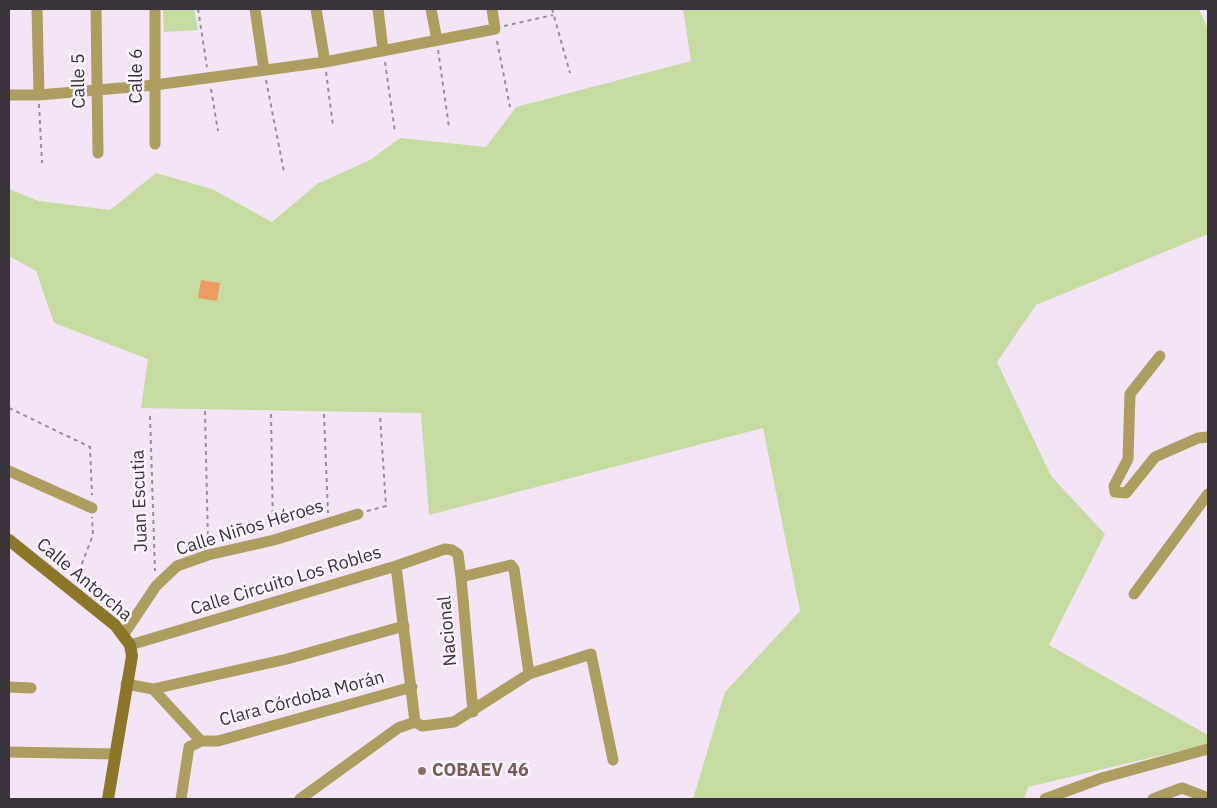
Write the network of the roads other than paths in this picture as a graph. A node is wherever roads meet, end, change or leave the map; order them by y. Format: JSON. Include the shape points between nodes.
{"nodes":[{"id":1,"x":37,"y":9,"type":"edge"},
{"id":2,"x":96,"y":9,"type":"edge"},
{"id":3,"x":155,"y":9,"type":"edge"},
{"id":4,"x":255,"y":9,"type":"edge"},
{"id":5,"x":316,"y":9,"type":"edge"},
{"id":6,"x":378,"y":9,"type":"edge"},
{"id":7,"x":431,"y":9,"type":"edge"},
{"id":8,"x":492,"y":9,"type":"edge"},
{"id":9,"x":437,"y":40,"type":"junction"},
{"id":10,"x":383,"y":50,"type":"junction"},
{"id":11,"x":324,"y":62,"type":"junction"},
{"id":12,"x":264,"y":70,"type":"junction"},
{"id":13,"x":155,"y":85,"type":"junction"},
{"id":14,"x":97,"y":90,"type":"junction"},
{"id":15,"x":9,"y":95,"type":"edge"},
{"id":16,"x":39,"y":95,"type":"junction"},
{"id":17,"x":155,"y":144,"type":"dead end"},
{"id":18,"x":98,"y":153,"type":"dead end"},
{"id":19,"x":1160,"y":356,"type":"dead end"},
{"id":20,"x":1208,"y":437,"type":"edge"},
{"id":21,"x":9,"y":470,"type":"edge"},
{"id":22,"x":1208,"y":494,"type":"edge"},
{"id":23,"x":92,"y":508,"type":"road end"},
{"id":24,"x":358,"y":514,"type":"road end"},
{"id":25,"x":9,"y":540,"type":"edge"},
{"id":26,"x":452,"y":550,"type":"joint"},
{"id":27,"x":396,"y":566,"type":"junction"},
{"id":28,"x":461,"y":576,"type":"junction"},
{"id":29,"x":1134,"y":594,"type":"dead end"},
{"id":30,"x":404,"y":626,"type":"junction"},
{"id":31,"x":127,"y":640,"type":"junction"},
{"id":32,"x":529,"y":674,"type":"junction"},
{"id":33,"x":126,"y":684,"type":"junction"},
{"id":34,"x":412,"y":687,"type":"junction"},
{"id":35,"x":9,"y":688,"type":"edge"},
{"id":36,"x":31,"y":688,"type":"dead end"},
{"id":37,"x":153,"y":689,"type":"junction"},
{"id":38,"x":473,"y":712,"type":"junction"},
{"id":39,"x":415,"y":722,"type":"junction"},
{"id":40,"x":201,"y":741,"type":"junction"},
{"id":41,"x":1208,"y":749,"type":"edge"},
{"id":42,"x":9,"y":752,"type":"edge"},
{"id":43,"x":114,"y":754,"type":"junction"},
{"id":44,"x":613,"y":760,"type":"dead end"},
{"id":45,"x":1208,"y":798,"type":"edge"},
{"id":46,"x":108,"y":799,"type":"edge"},
{"id":47,"x":181,"y":799,"type":"edge"},
{"id":48,"x":300,"y":799,"type":"edge"},
{"id":49,"x":1045,"y":799,"type":"edge"},
{"id":50,"x":1153,"y":799,"type":"edge"}],
"edges":[{"from":1,"to":16,"type":"street"},
{"from":2,"to":14,"type":"street","name":"Calle 5"},
{"from":3,"to":13,"type":"street","name":"Calle 6"},
{"from":4,"to":12,"type":"street"},
{"from":5,"to":11,"type":"street"},
{"from":6,"to":10,"type":"street"},
{"from":7,"to":9,"type":"street"},
{"from":8,"to":9,"type":"street","via":[[495,29]]},
{"from":9,"to":10,"type":"street"},
{"from":10,"to":11,"type":"street"},
{"from":11,"to":12,"type":"street"},
{"from":12,"to":13,"type":"street"},
{"from":13,"to":14,"type":"street"},
{"from":13,"to":17,"type":"street","name":"Calle 6"},
{"from":14,"to":16,"type":"street"},
{"from":14,"to":18,"type":"street","name":"Calle 5"},
{"from":15,"to":16,"type":"street"},
{"from":19,"to":20,"type":"street","via":[[1130,394],[1128,458],[1114,486],[1115,492],[1126,493],[1155,457],[1198,438]]},
{"from":21,"to":23,"type":"street"},
{"from":22,"to":29,"type":"street"},
{"from":24,"to":31,"type":"street","name":"Calle Niños Héroes","via":[[177,566],[156,586]]},
{"from":25,"to":31,"type":"street","name":"Calle Antorcha"},
{"from":26,"to":27,"type":"street","name":"Calle Circuito Los Robles","via":[[445,549]]},
{"from":26,"to":28,"type":"street","name":"Nacional","via":[[458,554]]},
{"from":27,"to":30,"type":"street"},
{"from":27,"to":31,"type":"street","name":"Calle Circuito Los Robles"},
{"from":28,"to":32,"type":"street","via":[[511,565]]},
{"from":28,"to":38,"type":"street","name":"Nacional"},
{"from":30,"to":34,"type":"street"},
{"from":30,"to":37,"type":"street","via":[[287,659]]},
{"from":31,"to":33,"type":"street","name":"Calle Antorcha","via":[[132,656]]},
{"from":32,"to":38,"type":"street"},
{"from":32,"to":44,"type":"street","via":[[591,654]]},
{"from":33,"to":37,"type":"street"},
{"from":33,"to":43,"type":"street","name":"Calle Antorcha"},
{"from":34,"to":39,"type":"street"},
{"from":34,"to":40,"type":"street","name":"Clara Córdoba Morán","via":[[218,741]]},
{"from":35,"to":36,"type":"street"},
{"from":37,"to":40,"type":"street"},
{"from":38,"to":39,"type":"street","via":[[454,722],[422,726]]},
{"from":39,"to":48,"type":"street","via":[[398,728]]},
{"from":40,"to":47,"type":"street","via":[[189,747]]},
{"from":41,"to":49,"type":"street","via":[[1102,778]]},
{"from":42,"to":43,"type":"street"},
{"from":43,"to":46,"type":"street","name":"Calle Antorcha"},
{"from":45,"to":50,"type":"street","via":[[1182,788]]}]}
